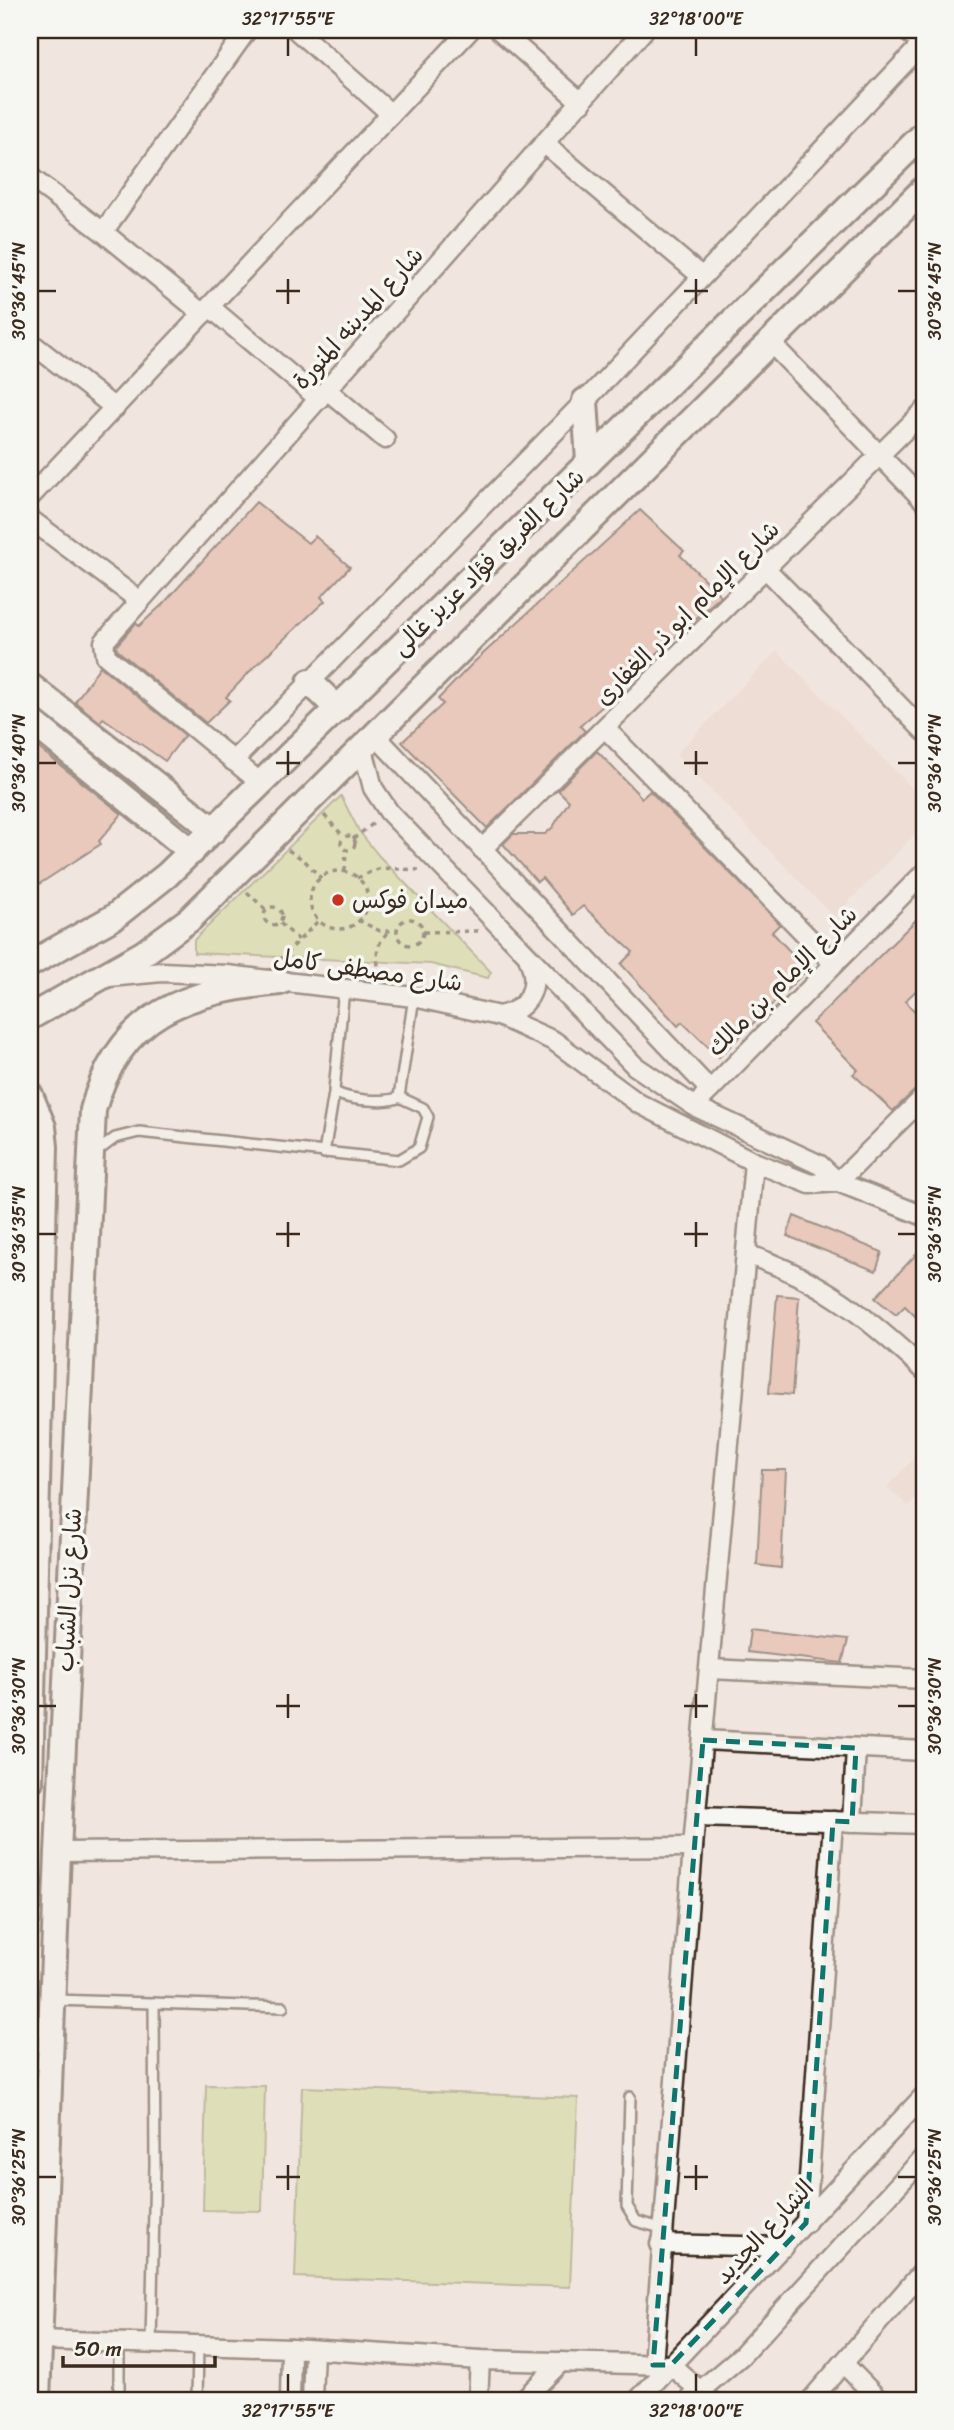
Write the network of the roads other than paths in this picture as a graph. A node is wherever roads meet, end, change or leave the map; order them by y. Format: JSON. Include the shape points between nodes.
{"nodes":[{"id":1,"x":247,"y":30,"type":"edge"},
{"id":2,"x":296,"y":30,"type":"edge"},
{"id":3,"x":470,"y":30,"type":"edge"},
{"id":4,"x":499,"y":30,"type":"edge"},
{"id":5,"x":645,"y":30,"type":"edge"},
{"id":6,"x":911,"y":30,"type":"edge"},
{"id":7,"x":924,"y":41,"type":"edge"},
{"id":8,"x":582,"y":103,"type":"junction"},
{"id":9,"x":390,"y":114,"type":"junction"},
{"id":10,"x":924,"y":134,"type":"edge"},
{"id":11,"x":545,"y":144,"type":"junction"},
{"id":12,"x":30,"y":177,"type":"edge"},
{"id":13,"x":924,"y":189,"type":"edge"},
{"id":14,"x":843,"y":213,"type":"junction"},
{"id":15,"x":103,"y":232,"type":"junction"},
{"id":16,"x":873,"y":240,"type":"junction"},
{"id":17,"x":701,"y":276,"type":"junction"},
{"id":18,"x":207,"y":310,"type":"junction"},
{"id":19,"x":30,"y":342,"type":"edge"},
{"id":20,"x":770,"y":342,"type":"junction"},
{"id":21,"x":323,"y":395,"type":"junction"},
{"id":22,"x":585,"y":401,"type":"junction"},
{"id":23,"x":115,"y":408,"type":"junction"},
{"id":24,"x":924,"y":411,"type":"edge"},
{"id":25,"x":385,"y":439,"type":"dead end"},
{"id":26,"x":880,"y":456,"type":"junction"},
{"id":27,"x":589,"y":463,"type":"junction"},
{"id":28,"x":30,"y":497,"type":"edge"},
{"id":29,"x":924,"y":501,"type":"edge"},
{"id":30,"x":30,"y":519,"type":"edge"},
{"id":31,"x":766,"y":569,"type":"junction"},
{"id":32,"x":140,"y":601,"type":"junction"},
{"id":33,"x":310,"y":682,"type":"junction"},
{"id":34,"x":34,"y":697,"type":"edge"},
{"id":35,"x":338,"y":709,"type":"junction"},
{"id":36,"x":30,"y":720,"type":"edge"},
{"id":37,"x":605,"y":728,"type":"junction"},
{"id":38,"x":924,"y":731,"type":"edge"},
{"id":39,"x":368,"y":740,"type":"junction"},
{"id":40,"x":233,"y":761,"type":"junction"},
{"id":41,"x":262,"y":784,"type":"junction"},
{"id":42,"x":214,"y":831,"type":"junction"},
{"id":43,"x":482,"y":849,"type":"junction"},
{"id":44,"x":192,"y":852,"type":"junction"},
{"id":45,"x":924,"y":873,"type":"edge"},
{"id":46,"x":529,"y":960,"type":"junction"},
{"id":47,"x":30,"y":964,"type":"edge"},
{"id":48,"x":834,"y":964,"type":"junction"},
{"id":49,"x":99,"y":978,"type":"junction"},
{"id":50,"x":270,"y":981,"type":"junction"},
{"id":51,"x":344,"y":989,"type":"junction"},
{"id":52,"x":414,"y":997,"type":"junction"},
{"id":53,"x":499,"y":1016,"type":"junction"},
{"id":54,"x":30,"y":1017,"type":"edge"},
{"id":55,"x":710,"y":1090,"type":"junction"},
{"id":56,"x":334,"y":1093,"type":"junction"},
{"id":57,"x":30,"y":1095,"type":"edge"},
{"id":58,"x":399,"y":1097,"type":"junction"},
{"id":59,"x":924,"y":1097,"type":"edge"},
{"id":60,"x":694,"y":1106,"type":"junction"},
{"id":61,"x":675,"y":1124,"type":"junction"},
{"id":62,"x":324,"y":1153,"type":"junction"},
{"id":63,"x":89,"y":1159,"type":"junction"},
{"id":64,"x":754,"y":1162,"type":"junction"},
{"id":65,"x":838,"y":1182,"type":"junction"},
{"id":66,"x":924,"y":1216,"type":"edge"},
{"id":67,"x":746,"y":1254,"type":"junction"},
{"id":68,"x":924,"y":1368,"type":"edge"},
{"id":69,"x":35,"y":1371,"type":"edge"},
{"id":70,"x":79,"y":1372,"type":"junction"},
{"id":71,"x":34,"y":1437,"type":"edge"},
{"id":72,"x":33,"y":1564,"type":"edge"},
{"id":73,"x":31,"y":1652,"type":"edge"},
{"id":74,"x":710,"y":1669,"type":"junction"},
{"id":75,"x":924,"y":1679,"type":"edge"},
{"id":76,"x":703,"y":1740,"type":"junction"},
{"id":77,"x":856,"y":1748,"type":"junction"},
{"id":78,"x":924,"y":1751,"type":"edge"},
{"id":79,"x":30,"y":1781,"type":"edge"},
{"id":80,"x":696,"y":1817,"type":"junction"},
{"id":81,"x":833,"y":1821,"type":"junction"},
{"id":82,"x":852,"y":1822,"type":"junction"},
{"id":83,"x":924,"y":1824,"type":"edge"},
{"id":84,"x":693,"y":1847,"type":"junction"},
{"id":85,"x":58,"y":1852,"type":"junction"},
{"id":86,"x":52,"y":2000,"type":"junction"},
{"id":87,"x":153,"y":2003,"type":"junction"},
{"id":88,"x":283,"y":2007,"type":"dead end"},
{"id":89,"x":629,"y":2097,"type":"dead end"},
{"id":90,"x":924,"y":2097,"type":"edge"},
{"id":91,"x":39,"y":2098,"type":"edge"},
{"id":92,"x":924,"y":2157,"type":"edge"},
{"id":93,"x":806,"y":2223,"type":"junction"},
{"id":94,"x":661,"y":2236,"type":"junction"},
{"id":95,"x":784,"y":2247,"type":"junction"},
{"id":96,"x":924,"y":2270,"type":"edge"},
{"id":97,"x":39,"y":2340,"type":"junction"},
{"id":98,"x":151,"y":2343,"type":"junction"},
{"id":99,"x":119,"y":2344,"type":"junction"},
{"id":100,"x":198,"y":2346,"type":"junction"},
{"id":101,"x":291,"y":2348,"type":"junction"},
{"id":102,"x":314,"y":2350,"type":"junction"},
{"id":103,"x":480,"y":2360,"type":"junction"},
{"id":104,"x":561,"y":2362,"type":"junction"},
{"id":105,"x":843,"y":2363,"type":"junction"},
{"id":106,"x":662,"y":2365,"type":"junction"},
{"id":107,"x":700,"y":2397,"type":"edge"},
{"id":108,"x":37,"y":2400,"type":"edge"},
{"id":109,"x":119,"y":2400,"type":"edge"},
{"id":110,"x":197,"y":2400,"type":"edge"},
{"id":111,"x":290,"y":2400,"type":"edge"},
{"id":112,"x":312,"y":2400,"type":"edge"},
{"id":113,"x":478,"y":2400,"type":"edge"},
{"id":114,"x":523,"y":2400,"type":"edge"},
{"id":115,"x":638,"y":2400,"type":"edge"},
{"id":116,"x":811,"y":2400,"type":"edge"},
{"id":117,"x":879,"y":2400,"type":"edge"}],
"edges":[{"from":1,"to":15,"type":"street"},
{"from":2,"to":9,"type":"street"},
{"from":3,"to":9,"type":"street"},
{"from":4,"to":8,"type":"street"},
{"from":5,"to":8,"type":"street","name":"شارع المدينه المنورة"},
{"from":6,"to":7,"type":"street"},
{"from":7,"to":17,"type":"street"},
{"from":8,"to":11,"type":"street","name":"شارع المدينه المنورة"},
{"from":9,"to":18,"type":"street"},
{"from":10,"to":14,"type":"street","name":"شارع الفريق فؤاد عزيز غالى"},
{"from":11,"to":17,"type":"street"},
{"from":11,"to":21,"type":"street","name":"شارع المدينه المنورة"},
{"from":12,"to":15,"type":"street"},
{"from":13,"to":16,"type":"street","name":"شارع الفريق فؤاد عزيز غالى"},
{"from":14,"to":16,"type":"street"},
{"from":14,"to":27,"type":"street","name":"شارع الفريق فؤاد عزيز غالى"},
{"from":15,"to":18,"type":"street"},
{"from":16,"to":20,"type":"street","name":"شارع الفريق فؤاد عزيز غالى"},
{"from":17,"to":22,"type":"street"},
{"from":18,"to":21,"type":"street"},
{"from":18,"to":23,"type":"street"},
{"from":19,"to":23,"type":"street"},
{"from":20,"to":26,"type":"street"},
{"from":20,"to":39,"type":"street","name":"شارع الفريق فؤاد عزيز غالى"},
{"from":21,"to":25,"type":"street"},
{"from":21,"to":32,"type":"street","name":"شارع المدينه المنورة"},
{"from":22,"to":27,"type":"street"},
{"from":22,"to":33,"type":"street"},
{"from":23,"to":28,"type":"street"},
{"from":24,"to":26,"type":"street","name":"شارع الإمام ابو ذر الغفارى"},
{"from":26,"to":29,"type":"street"},
{"from":26,"to":31,"type":"street","name":"شارع الإمام ابو ذر الغفارى"},
{"from":27,"to":35,"type":"street","name":"شارع الفريق فؤاد عزيز غالى"},
{"from":30,"to":32,"type":"street"},
{"from":31,"to":37,"type":"street","name":"شارع الإمام ابو ذر الغفارى"},
{"from":31,"to":38,"type":"street"},
{"from":32,"to":40,"type":"street","name":"شارع المدينه المنورة","via":[[107,638],[106,656]]},
{"from":33,"to":35,"type":"street"},
{"from":33,"to":40,"type":"street"},
{"from":34,"to":42,"type":"street"},
{"from":35,"to":41,"type":"street","name":"شارع الفريق فؤاد عزيز غالى"},
{"from":36,"to":44,"type":"street"},
{"from":37,"to":43,"type":"street","name":"شارع الإمام ابو ذر الغفارى"},
{"from":37,"to":48,"type":"street"},
{"from":39,"to":43,"type":"street"},
{"from":39,"to":46,"type":"street","name":"شارع مصطفى كامل","via":[[373,788],[389,812]]},
{"from":39,"to":49,"type":"street","name":"شارع الفريق فؤاد عزيز غالى","via":[[190,919],[144,953]]},
{"from":40,"to":41,"type":"street"},
{"from":41,"to":42,"type":"street","name":"شارع الفريق فؤاد عزيز غالى"},
{"from":42,"to":44,"type":"street","name":"شارع الفريق فؤاد عزيز غالى"},
{"from":43,"to":55,"type":"street"},
{"from":44,"to":47,"type":"street","name":"شارع الفريق فؤاد عزيز غالى","via":[[114,917]]},
{"from":45,"to":48,"type":"street","name":"شارع الإمام بن مالك"},
{"from":46,"to":53,"type":"street","via":[[534,971],[531,996],[523,1007]]},
{"from":46,"to":60,"type":"street","name":"شارع مصطفى كامل","via":[[635,1066]]},
{"from":48,"to":55,"type":"street","name":"شارع الإمام بن مالك"},
{"from":49,"to":50,"type":"street","name":"شارع مصطفى كامل","via":[[162,972]]},
{"from":49,"to":54,"type":"street","name":"شارع الفريق فؤاد عزيز غالى"},
{"from":50,"to":51,"type":"street","name":"شارع مصطفى كامل"},
{"from":50,"to":63,"type":"street","name":"شارع نزل الشباب","via":[[194,997],[154,1014],[139,1027],[114,1056],[98,1091]]},
{"from":51,"to":52,"type":"street","name":"شارع مصطفى كامل"},
{"from":51,"to":56,"type":"lane"},
{"from":52,"to":53,"type":"street","name":"شارع مصطفى كامل"},
{"from":52,"to":58,"type":"lane"},
{"from":53,"to":61,"type":"street","name":"شارع مصطفى كامل","via":[[554,1041],[621,1092]]},
{"from":55,"to":60,"type":"street","name":"شارع الإمام بن مالك"},
{"from":56,"to":58,"type":"lane","via":[[389,1101]]},
{"from":56,"to":62,"type":"lane"},
{"from":57,"to":69,"type":"street","name":"شارع نزل الشباب","via":[[43,1127],[45,1147]]},
{"from":58,"to":62,"type":"lane","via":[[428,1114],[423,1141],[414,1153],[399,1160]]},
{"from":59,"to":65,"type":"street"},
{"from":60,"to":61,"type":"street","name":"شارع الإمام بن مالك"},
{"from":60,"to":65,"type":"street","name":"شارع مصطفى كامل","via":[[813,1160]]},
{"from":61,"to":64,"type":"street","name":"شارع مصطفى كامل"},
{"from":62,"to":63,"type":"lane","via":[[139,1132],[115,1138]]},
{"from":63,"to":70,"type":"street","name":"شارع نزل الشباب"},
{"from":64,"to":65,"type":"street","name":"شارع مصطفى كامل","via":[[810,1184]]},
{"from":64,"to":67,"type":"street"},
{"from":65,"to":66,"type":"street","name":"شارع مصطفى كامل"},
{"from":67,"to":68,"type":"street","via":[[794,1272],[838,1296]]},
{"from":67,"to":74,"type":"street"},
{"from":69,"to":70,"type":"street"},
{"from":69,"to":71,"type":"street","name":"شارع نزل الشباب"},
{"from":70,"to":85,"type":"street","name":"شارع نزل الشباب"},
{"from":71,"to":72,"type":"street","name":"شارع نزل الشباب"},
{"from":72,"to":73,"type":"street","name":"شارع نزل الشباب"},
{"from":73,"to":79,"type":"street","name":"شارع نزل الشباب"},
{"from":74,"to":75,"type":"street"},
{"from":74,"to":76,"type":"street"},
{"from":76,"to":77,"type":"street"},
{"from":76,"to":80,"type":"street"},
{"from":77,"to":78,"type":"street"},
{"from":77,"to":82,"type":"street"},
{"from":80,"to":81,"type":"street"},
{"from":80,"to":84,"type":"street"},
{"from":81,"to":82,"type":"street"},
{"from":81,"to":93,"type":"street"},
{"from":82,"to":83,"type":"street"},
{"from":84,"to":85,"type":"street"},
{"from":84,"to":94,"type":"street"},
{"from":85,"to":86,"type":"street","name":"شارع نزل الشباب"},
{"from":86,"to":87,"type":"lane"},
{"from":86,"to":91,"type":"street","name":"شارع نزل الشباب"},
{"from":87,"to":88,"type":"lane"},
{"from":87,"to":98,"type":"lane"},
{"from":89,"to":94,"type":"lane","via":[[627,2206],[636,2221]]},
{"from":90,"to":93,"type":"street","name":"الشارع الجديد"},
{"from":91,"to":97,"type":"street","name":"شارع نزل الشباب"},
{"from":92,"to":107,"type":"street"},
{"from":93,"to":95,"type":"street","name":"الشارع الجديد"},
{"from":94,"to":95,"type":"street"},
{"from":94,"to":106,"type":"street"},
{"from":95,"to":106,"type":"street","name":"الشارع الجديد"},
{"from":96,"to":105,"type":"street"},
{"from":97,"to":99,"type":"street"},
{"from":97,"to":108,"type":"street","name":"شارع نزل الشباب"},
{"from":98,"to":99,"type":"street"},
{"from":98,"to":100,"type":"street"},
{"from":99,"to":109,"type":"lane"},
{"from":100,"to":101,"type":"street"},
{"from":100,"to":110,"type":"lane"},
{"from":101,"to":102,"type":"street"},
{"from":101,"to":111,"type":"street"},
{"from":102,"to":103,"type":"street"},
{"from":102,"to":112,"type":"street"},
{"from":103,"to":104,"type":"street"},
{"from":103,"to":113,"type":"street"},
{"from":104,"to":106,"type":"street"},
{"from":104,"to":114,"type":"street"},
{"from":105,"to":116,"type":"street"},
{"from":105,"to":117,"type":"street"},
{"from":106,"to":107,"type":"street"},
{"from":106,"to":115,"type":"street","name":"الشارع الجديد"}]}
